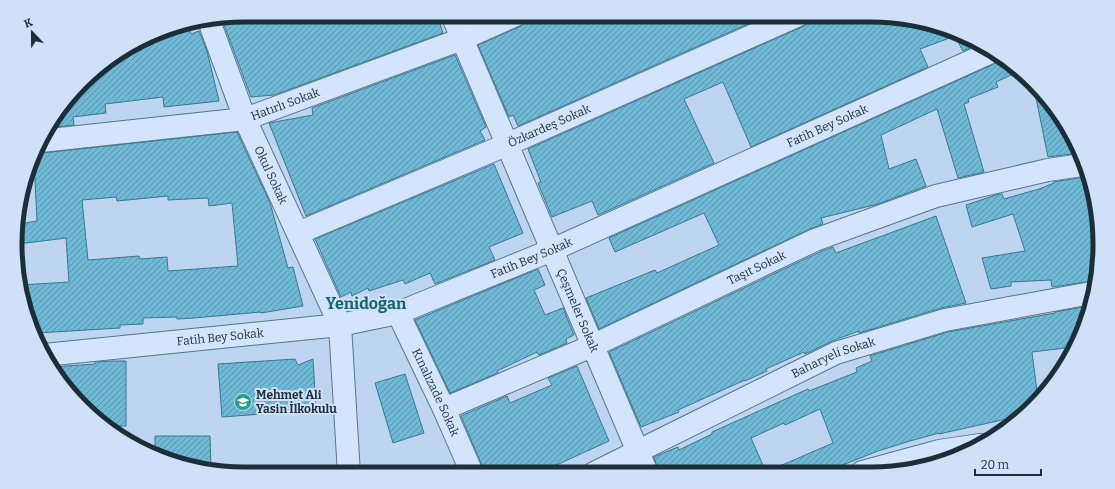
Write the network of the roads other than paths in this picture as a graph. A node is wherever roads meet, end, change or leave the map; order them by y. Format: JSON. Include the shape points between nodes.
{"nodes":[{"id":1,"x":455,"y":22,"type":"edge"},
{"id":2,"x":500,"y":22,"type":"edge"},
{"id":3,"x":783,"y":22,"type":"edge"},
{"id":4,"x":210,"y":25,"type":"edge"},
{"id":5,"x":462,"y":39,"type":"junction"},
{"id":6,"x":986,"y":54,"type":"edge"},
{"id":7,"x":245,"y":119,"type":"junction"},
{"id":8,"x":48,"y":141,"type":"edge"},
{"id":9,"x":506,"y":145,"type":"junction"},
{"id":10,"x":1078,"y":166,"type":"edge"},
{"id":11,"x":298,"y":233,"type":"junction"},
{"id":12,"x":552,"y":250,"type":"junction"},
{"id":13,"x":1087,"y":294,"type":"edge"},
{"id":14,"x":398,"y":313,"type":"junction"},
{"id":15,"x":340,"y":325,"type":"junction"},
{"id":16,"x":592,"y":346,"type":"junction"},
{"id":17,"x":51,"y":354,"type":"edge"},
{"id":18,"x":444,"y":409,"type":"junction"},
{"id":19,"x":960,"y":448,"type":"edge"},
{"id":20,"x":638,"y":452,"type":"junction"},
{"id":21,"x":349,"y":467,"type":"edge"},
{"id":22,"x":469,"y":467,"type":"edge"},
{"id":23,"x":607,"y":467,"type":"edge"},
{"id":24,"x":644,"y":467,"type":"edge"},
{"id":25,"x":881,"y":467,"type":"edge"}],
"edges":[{"from":1,"to":5,"type":"street","name":"Çeşmeler Sokak"},
{"from":2,"to":5,"type":"street","name":"Hatırlı Sokak"},
{"from":3,"to":9,"type":"street","name":"Özkardeş Sokak"},
{"from":4,"to":7,"type":"street","name":"Okul Sokak"},
{"from":5,"to":7,"type":"street","name":"Hatırlı Sokak"},
{"from":5,"to":9,"type":"street","name":"Çeşmeler Sokak"},
{"from":6,"to":12,"type":"street","name":"Fatih Bey Sokak"},
{"from":7,"to":8,"type":"street","name":"Hatırlı Sokak"},
{"from":7,"to":11,"type":"street","name":"Okul Sokak"},
{"from":9,"to":11,"type":"street","name":"Özkardeş Sokak"},
{"from":9,"to":12,"type":"street","name":"Çeşmeler Sokak"},
{"from":10,"to":16,"type":"street","name":"Taşıt Sokak","via":[[936,196],[815,240]]},
{"from":11,"to":15,"type":"street","name":"Okul Sokak"},
{"from":12,"to":14,"type":"street","name":"Fatih Bey Sokak"},
{"from":12,"to":16,"type":"street","name":"Çeşmeler Sokak"},
{"from":13,"to":20,"type":"street","name":"Baharyeli Sokak","via":[[945,320],[836,353]]},
{"from":14,"to":15,"type":"street","name":"Fatih Bey Sokak"},
{"from":14,"to":18,"type":"street","name":"Kınalızade Sokak"},
{"from":15,"to":17,"type":"street","name":"Fatih Bey Sokak"},
{"from":15,"to":21,"type":"street"},
{"from":16,"to":18,"type":"street","name":"Taşıt Sokak"},
{"from":16,"to":20,"type":"street","name":"Çeşmeler Sokak"},
{"from":18,"to":22,"type":"street","name":"Kınalızade Sokak"},
{"from":19,"to":25,"type":"street"},
{"from":20,"to":23,"type":"street","name":"Baharyeli Sokak"},
{"from":20,"to":24,"type":"street","name":"Çeşmeler Sokak"}]}
